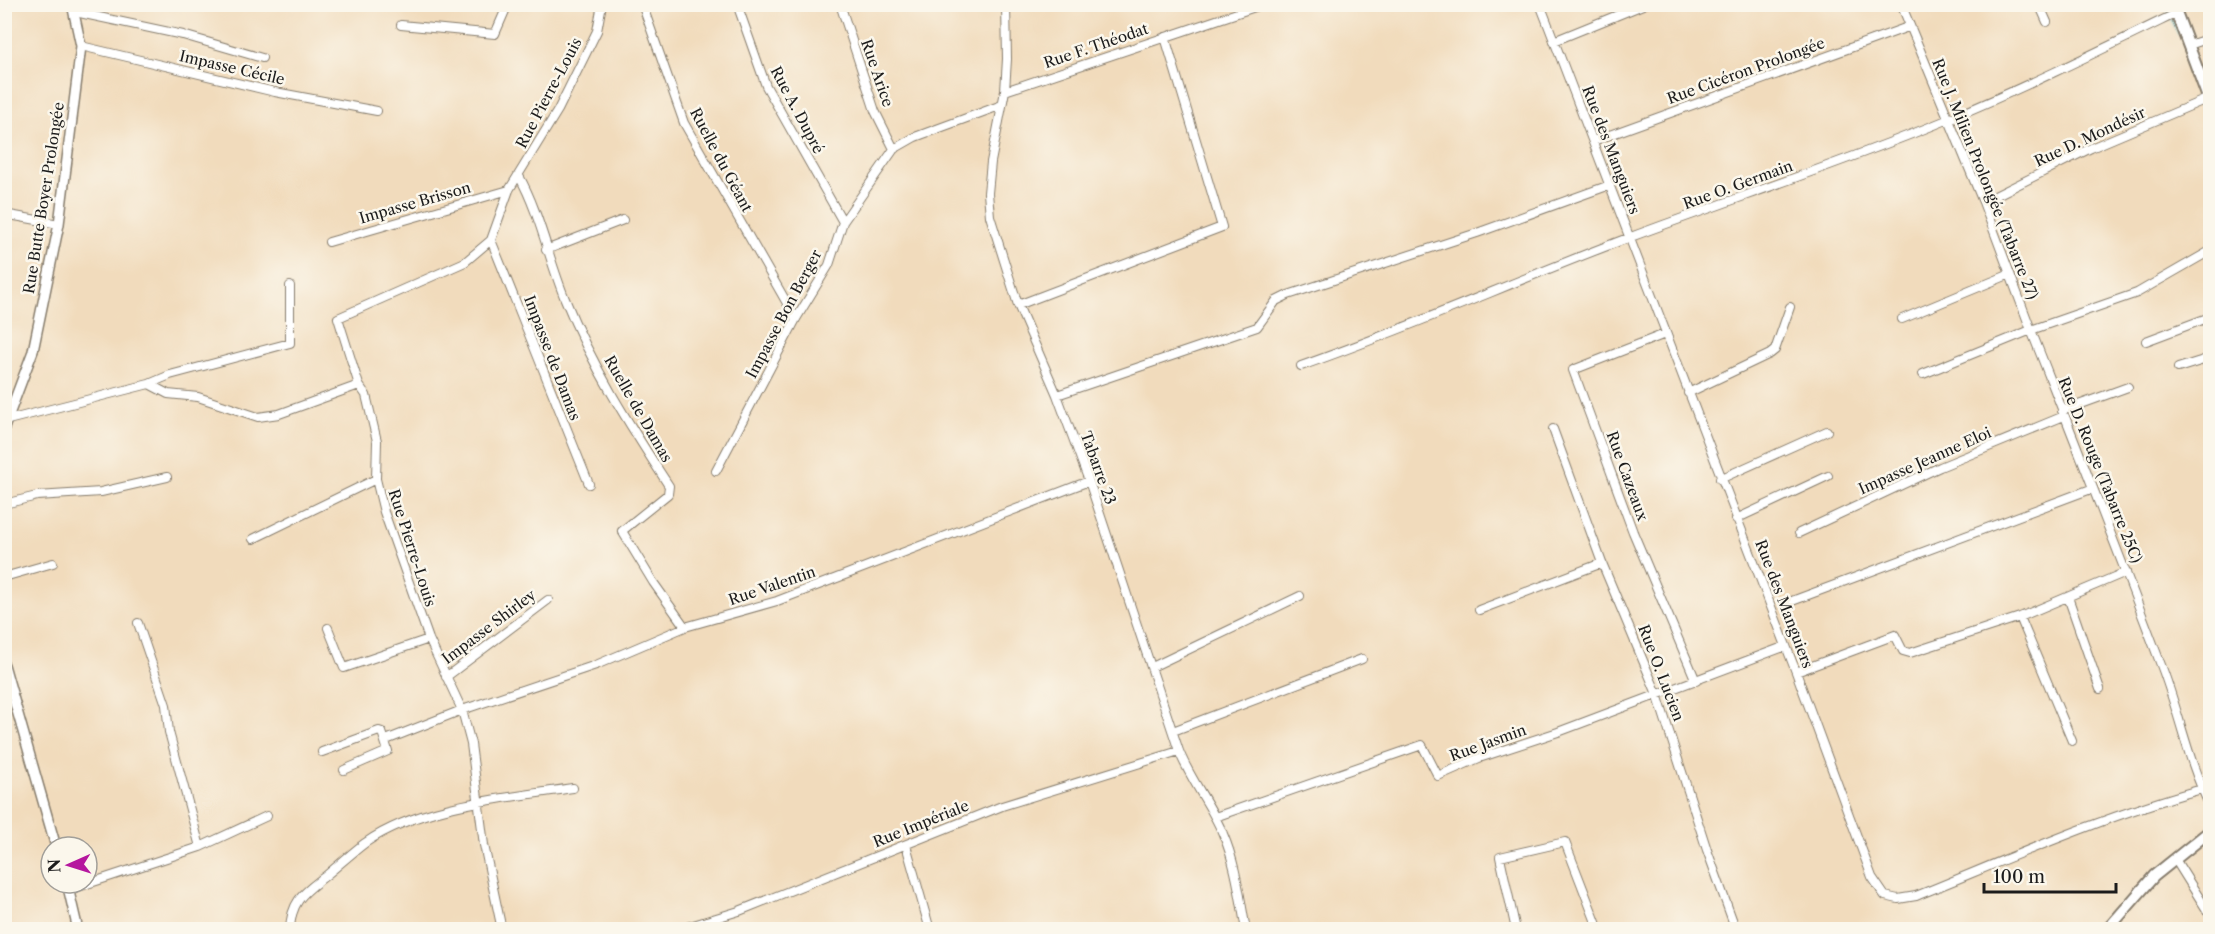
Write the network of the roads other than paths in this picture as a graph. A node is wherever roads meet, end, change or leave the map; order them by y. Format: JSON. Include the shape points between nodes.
{"nodes":[{"id":1,"x":508,"y":4,"type":"edge"},
{"id":2,"x":602,"y":4,"type":"edge"},
{"id":3,"x":642,"y":4,"type":"edge"},
{"id":4,"x":737,"y":4,"type":"edge"},
{"id":5,"x":840,"y":4,"type":"edge"},
{"id":6,"x":1006,"y":4,"type":"edge"},
{"id":7,"x":1264,"y":4,"type":"edge"},
{"id":8,"x":1540,"y":4,"type":"edge"},
{"id":9,"x":1645,"y":4,"type":"edge"},
{"id":10,"x":1901,"y":4,"type":"edge"},
{"id":11,"x":2039,"y":4,"type":"edge"},
{"id":12,"x":73,"y":8,"type":"edge"},
{"id":13,"x":2175,"y":9,"type":"edge"},
{"id":14,"x":2047,"y":22,"type":"dead end"},
{"id":15,"x":401,"y":25,"type":"dead end"},
{"id":16,"x":1908,"y":27,"type":"junction"},
{"id":17,"x":1165,"y":37,"type":"junction"},
{"id":18,"x":2211,"y":38,"type":"edge"},
{"id":19,"x":1554,"y":41,"type":"junction"},
{"id":20,"x":2189,"y":45,"type":"junction"},
{"id":21,"x":81,"y":46,"type":"junction"},
{"id":22,"x":262,"y":58,"type":"dead end"},
{"id":23,"x":1005,"y":91,"type":"junction"},
{"id":24,"x":2210,"y":101,"type":"edge"},
{"id":25,"x":1002,"y":105,"type":"junction"},
{"id":26,"x":378,"y":111,"type":"dead end"},
{"id":27,"x":1948,"y":120,"type":"junction"},
{"id":28,"x":1593,"y":141,"type":"junction"},
{"id":29,"x":894,"y":149,"type":"junction"},
{"id":30,"x":519,"y":176,"type":"junction"},
{"id":31,"x":1610,"y":184,"type":"junction"},
{"id":32,"x":509,"y":190,"type":"junction"},
{"id":33,"x":1983,"y":202,"type":"junction"},
{"id":34,"x":4,"y":213,"type":"edge"},
{"id":35,"x":623,"y":220,"type":"dead end"},
{"id":36,"x":843,"y":222,"type":"junction"},
{"id":37,"x":58,"y":224,"type":"junction"},
{"id":38,"x":1629,"y":237,"type":"junction"},
{"id":39,"x":491,"y":240,"type":"junction"},
{"id":40,"x":329,"y":242,"type":"dead end"},
{"id":41,"x":546,"y":250,"type":"junction"},
{"id":42,"x":2211,"y":251,"type":"edge"},
{"id":43,"x":2008,"y":275,"type":"junction"},
{"id":44,"x":290,"y":286,"type":"dead end"},
{"id":45,"x":1018,"y":305,"type":"junction"},
{"id":46,"x":1790,"y":308,"type":"dead end"},
{"id":47,"x":2211,"y":317,"type":"edge"},
{"id":48,"x":796,"y":319,"type":"junction"},
{"id":49,"x":1902,"y":319,"type":"dead end"},
{"id":50,"x":2031,"y":330,"type":"junction"},
{"id":51,"x":1665,"y":334,"type":"junction"},
{"id":52,"x":2146,"y":341,"type":"dead end"},
{"id":53,"x":2211,"y":358,"type":"edge"},
{"id":54,"x":1302,"y":366,"type":"dead end"},
{"id":55,"x":2178,"y":368,"type":"dead end"},
{"id":56,"x":1923,"y":374,"type":"dead end"},
{"id":57,"x":149,"y":384,"type":"junction"},
{"id":58,"x":359,"y":385,"type":"junction"},
{"id":59,"x":2128,"y":387,"type":"dead end"},
{"id":60,"x":1688,"y":393,"type":"junction"},
{"id":61,"x":1058,"y":395,"type":"junction"},
{"id":62,"x":2063,"y":413,"type":"junction"},
{"id":63,"x":6,"y":424,"type":"edge"},
{"id":64,"x":1553,"y":429,"type":"dead end"},
{"id":65,"x":1827,"y":431,"type":"dead end"},
{"id":66,"x":716,"y":471,"type":"dead end"},
{"id":67,"x":1828,"y":476,"type":"dead end"},
{"id":68,"x":167,"y":477,"type":"dead end"},
{"id":69,"x":376,"y":479,"type":"junction"},
{"id":70,"x":1720,"y":479,"type":"junction"},
{"id":71,"x":1089,"y":481,"type":"junction"},
{"id":72,"x":589,"y":484,"type":"dead end"},
{"id":73,"x":2091,"y":489,"type":"junction"},
{"id":74,"x":4,"y":504,"type":"edge"},
{"id":75,"x":1736,"y":519,"type":"junction"},
{"id":76,"x":1799,"y":533,"type":"dead end"},
{"id":77,"x":253,"y":539,"type":"dead end"},
{"id":78,"x":53,"y":563,"type":"dead end"},
{"id":79,"x":1602,"y":563,"type":"junction"},
{"id":80,"x":2126,"y":573,"type":"junction"},
{"id":81,"x":4,"y":578,"type":"edge"},
{"id":82,"x":1300,"y":596,"type":"dead end"},
{"id":83,"x":2068,"y":597,"type":"junction"},
{"id":84,"x":548,"y":600,"type":"dead end"},
{"id":85,"x":1792,"y":601,"type":"dead end"},
{"id":86,"x":1479,"y":610,"type":"dead end"},
{"id":87,"x":2020,"y":617,"type":"junction"},
{"id":88,"x":138,"y":622,"type":"dead end"},
{"id":89,"x":685,"y":627,"type":"junction"},
{"id":90,"x":328,"y":628,"type":"dead end"},
{"id":91,"x":429,"y":639,"type":"junction"},
{"id":92,"x":1786,"y":646,"type":"junction"},
{"id":93,"x":1362,"y":659,"type":"dead end"},
{"id":94,"x":4,"y":665,"type":"edge"},
{"id":95,"x":1152,"y":666,"type":"junction"},
{"id":96,"x":1796,"y":672,"type":"junction"},
{"id":97,"x":446,"y":677,"type":"junction"},
{"id":98,"x":1696,"y":681,"type":"junction"},
{"id":99,"x":2100,"y":689,"type":"dead end"},
{"id":100,"x":1657,"y":694,"type":"junction"},
{"id":101,"x":462,"y":710,"type":"junction"},
{"id":102,"x":1173,"y":731,"type":"junction"},
{"id":103,"x":386,"y":740,"type":"junction"},
{"id":104,"x":2072,"y":741,"type":"dead end"},
{"id":105,"x":1179,"y":751,"type":"junction"},
{"id":106,"x":322,"y":752,"type":"dead end"},
{"id":107,"x":344,"y":770,"type":"dead end"},
{"id":108,"x":573,"y":788,"type":"dead end"},
{"id":109,"x":2202,"y":789,"type":"junction"},
{"id":110,"x":478,"y":803,"type":"junction"},
{"id":111,"x":2211,"y":806,"type":"edge"},
{"id":112,"x":267,"y":816,"type":"dead end"},
{"id":113,"x":1215,"y":817,"type":"junction"},
{"id":114,"x":2211,"y":831,"type":"edge"},
{"id":115,"x":53,"y":835,"type":"edge"},
{"id":116,"x":906,"y":845,"type":"junction"},
{"id":117,"x":200,"y":847,"type":"junction"},
{"id":118,"x":2175,"y":859,"type":"junction"},
{"id":119,"x":99,"y":877,"type":"edge"},
{"id":120,"x":70,"y":895,"type":"edge"},
{"id":121,"x":2211,"y":915,"type":"edge"},
{"id":122,"x":78,"y":930,"type":"edge"},
{"id":123,"x":290,"y":930,"type":"edge"},
{"id":124,"x":502,"y":930,"type":"edge"},
{"id":125,"x":677,"y":930,"type":"edge"},
{"id":126,"x":930,"y":930,"type":"edge"},
{"id":127,"x":1246,"y":930,"type":"edge"},
{"id":128,"x":1516,"y":930,"type":"edge"},
{"id":129,"x":1599,"y":930,"type":"edge"},
{"id":130,"x":1736,"y":930,"type":"edge"},
{"id":131,"x":2107,"y":930,"type":"edge"}],
"edges":[{"from":1,"to":15,"type":"street","via":[[495,34]]},
{"from":2,"to":30,"type":"street","name":"Rue Pierre-Louis","via":[[597,31],[558,110]]},
{"from":3,"to":48,"type":"street","name":"Ruelle du Géant","via":[[684,123]]},
{"from":4,"to":36,"type":"street","name":"Rue A. Dupré","via":[[766,86]]},
{"from":5,"to":29,"type":"street","name":"Rue Arice","via":[[875,111]]},
{"from":6,"to":23,"type":"street","name":"Tabarre 23"},
{"from":7,"to":17,"type":"street","name":"Rue F. Théodat"},
{"from":8,"to":19,"type":"street","name":"Rue des Manguiers"},
{"from":9,"to":19,"type":"street"},
{"from":10,"to":16,"type":"street","name":"Rue J. Milien Prolongée (Tabarre 27)"},
{"from":11,"to":14,"type":"street"},
{"from":12,"to":21,"type":"street","name":"Rue Butte Boyer Prolongée"},
{"from":12,"to":22,"type":"street"},
{"from":13,"to":20,"type":"main road"},
{"from":13,"to":27,"type":"street","name":"Rue O. Germain","via":[[2026,86]]},
{"from":16,"to":27,"type":"street","name":"Rue J. Milien Prolongée (Tabarre 27)"},
{"from":16,"to":28,"type":"street","name":"Rue Cicéron Prolongée"},
{"from":17,"to":23,"type":"street","name":"Rue F. Théodat"},
{"from":17,"to":45,"type":"street","via":[[1222,227]]},
{"from":18,"to":20,"type":"street"},
{"from":19,"to":28,"type":"street","name":"Rue des Manguiers"},
{"from":20,"to":24,"type":"main road"},
{"from":21,"to":26,"type":"street","name":"Impasse Cécile","via":[[275,92]]},
{"from":21,"to":37,"type":"street","name":"Rue Butte Boyer Prolongée"},
{"from":23,"to":25,"type":"street","name":"Tabarre 23"},
{"from":24,"to":33,"type":"street","name":"Rue D. Mondésir","via":[[2091,148]]},
{"from":25,"to":29,"type":"street","name":"Impasse Bon Berger","via":[[915,137]]},
{"from":25,"to":45,"type":"street","name":"Tabarre 23","via":[[988,193],[996,239]]},
{"from":27,"to":33,"type":"street","name":"Rue J. Milien Prolongée (Tabarre 27)"},
{"from":27,"to":38,"type":"street","name":"Rue O. Germain"},
{"from":28,"to":31,"type":"street","name":"Rue des Manguiers"},
{"from":29,"to":36,"type":"street","name":"Impasse Bon Berger"},
{"from":30,"to":32,"type":"street","name":"Rue Pierre-Louis"},
{"from":30,"to":41,"type":"street","name":"Ruelle de Damas","via":[[529,194]]},
{"from":31,"to":38,"type":"street","name":"Rue des Manguiers"},
{"from":31,"to":61,"type":"street","via":[[1288,295],[1276,301],[1257,327]]},
{"from":32,"to":39,"type":"street","name":"Rue Pierre-Louis"},
{"from":32,"to":40,"type":"street","name":"Impasse Brisson"},
{"from":33,"to":43,"type":"street","name":"Rue J. Milien Prolongée (Tabarre 27)"},
{"from":34,"to":37,"type":"street"},
{"from":35,"to":41,"type":"street"},
{"from":36,"to":48,"type":"street","name":"Impasse Bon Berger","via":[[829,265]]},
{"from":37,"to":63,"type":"street","name":"Rue Butte Boyer Prolongée","via":[[33,351]]},
{"from":38,"to":51,"type":"street","name":"Rue des Manguiers"},
{"from":38,"to":54,"type":"street","name":"Rue O. Germain"},
{"from":39,"to":58,"type":"street","name":"Rue Pierre-Louis","via":[[465,262],[338,318]]},
{"from":39,"to":72,"type":"street","name":"Impasse de Damas"},
{"from":41,"to":89,"type":"street","name":"Ruelle de Damas","via":[[566,302],[616,405],[669,486],[668,494],[622,531]]},
{"from":42,"to":50,"type":"street","via":[[2137,293]]},
{"from":43,"to":49,"type":"street"},
{"from":43,"to":50,"type":"street","name":"Rue J. Milien Prolongée (Tabarre 27)"},
{"from":44,"to":57,"type":"street","via":[[290,343]]},
{"from":45,"to":61,"type":"street","name":"Tabarre 23"},
{"from":46,"to":60,"type":"street","via":[[1775,350]]},
{"from":47,"to":52,"type":"street"},
{"from":48,"to":66,"type":"street","name":"Impasse Bon Berger"},
{"from":50,"to":56,"type":"street"},
{"from":50,"to":62,"type":"street","name":"Rue D. Rouge (Tabarre 25C)"},
{"from":51,"to":60,"type":"street","name":"Rue des Manguiers"},
{"from":51,"to":98,"type":"street","name":"Rue Cazeaux","via":[[1573,370],[1633,532]]},
{"from":53,"to":55,"type":"street"},
{"from":57,"to":58,"type":"street","via":[[168,394],[198,397],[258,417],[279,414]]},
{"from":57,"to":63,"type":"street"},
{"from":58,"to":69,"type":"street","name":"Rue Pierre-Louis","via":[[366,394],[376,441]]},
{"from":59,"to":62,"type":"street","name":"Impasse Jeanne Eloi"},
{"from":60,"to":70,"type":"street","name":"Rue des Manguiers"},
{"from":61,"to":71,"type":"street","name":"Tabarre 23"},
{"from":62,"to":73,"type":"street","name":"Rue D. Rouge (Tabarre 25C)"},
{"from":62,"to":76,"type":"street","name":"Impasse Jeanne Eloi"},
{"from":64,"to":79,"type":"street","name":"Rue O. Lucien"},
{"from":65,"to":70,"type":"street"},
{"from":67,"to":75,"type":"street"},
{"from":68,"to":74,"type":"street","via":[[101,492],[37,496]]},
{"from":69,"to":77,"type":"street"},
{"from":69,"to":91,"type":"street","name":"Rue Pierre-Louis"},
{"from":70,"to":75,"type":"street","name":"Rue des Manguiers"},
{"from":71,"to":89,"type":"street","name":"Rue Valentin","via":[[777,601]]},
{"from":71,"to":95,"type":"street","name":"Tabarre 23"},
{"from":73,"to":80,"type":"street","name":"Rue D. Rouge (Tabarre 25C)"},
{"from":73,"to":85,"type":"street"},
{"from":75,"to":92,"type":"street","name":"Rue des Manguiers"},
{"from":78,"to":81,"type":"street"},
{"from":79,"to":86,"type":"street"},
{"from":79,"to":100,"type":"street","name":"Rue O. Lucien"},
{"from":80,"to":83,"type":"street"},
{"from":80,"to":109,"type":"street","name":"Rue D. Rouge (Tabarre 25C)","via":[[2169,685]]},
{"from":82,"to":95,"type":"street"},
{"from":83,"to":87,"type":"street"},
{"from":83,"to":99,"type":"street"},
{"from":84,"to":97,"type":"street","name":"Impasse Shirley"},
{"from":87,"to":96,"type":"street","via":[[1910,653],[1903,651],[1895,635]]},
{"from":87,"to":104,"type":"street"},
{"from":88,"to":117,"type":"street","via":[[166,705],[169,732]]},
{"from":89,"to":101,"type":"street","name":"Rue Valentin","via":[[596,665]]},
{"from":90,"to":91,"type":"street","via":[[344,668]]},
{"from":91,"to":97,"type":"street","name":"Rue Pierre-Louis"},
{"from":92,"to":96,"type":"street","name":"Rue des Manguiers"},
{"from":92,"to":98,"type":"street","name":"Rue Jasmin"},
{"from":93,"to":102,"type":"street"},
{"from":94,"to":115,"type":"street"},
{"from":95,"to":102,"type":"street","name":"Tabarre 23"},
{"from":96,"to":109,"type":"street","name":"Rue des Manguiers","via":[[1872,877],[1885,896],[1916,896],[2026,850]]},
{"from":97,"to":101,"type":"street","name":"Rue Pierre-Louis"},
{"from":98,"to":100,"type":"street","name":"Rue Jasmin"},
{"from":100,"to":113,"type":"street","name":"Rue Jasmin","via":[[1438,776],[1422,745]]},
{"from":100,"to":130,"type":"street","name":"Rue O. Lucien"},
{"from":101,"to":103,"type":"street","name":"Rue Valentin"},
{"from":101,"to":110,"type":"street","name":"Rue Pierre-Louis","via":[[471,744]]},
{"from":102,"to":105,"type":"street","name":"Tabarre 23"},
{"from":103,"to":106,"type":"street","via":[[379,731]]},
{"from":103,"to":107,"type":"street","via":[[388,752]]},
{"from":105,"to":113,"type":"street","name":"Tabarre 23","via":[[1188,774]]},
{"from":105,"to":116,"type":"street","name":"Rue Impériale","via":[[1002,806]]},
{"from":108,"to":110,"type":"street"},
{"from":109,"to":111,"type":"street","name":"Rue D. Rouge (Tabarre 25C)"},
{"from":110,"to":123,"type":"street","via":[[410,821],[366,842],[298,898],[291,912]]},
{"from":110,"to":124,"type":"street","name":"Rue Pierre-Louis"},
{"from":112,"to":117,"type":"street"},
{"from":113,"to":127,"type":"street","name":"Tabarre 23","via":[[1231,855]]},
{"from":114,"to":118,"type":"main road"},
{"from":116,"to":125,"type":"street","name":"Rue Impériale"},
{"from":116,"to":126,"type":"street"},
{"from":117,"to":119,"type":"street"},
{"from":118,"to":121,"type":"street"},
{"from":118,"to":131,"type":"main road","via":[[2154,876]]},
{"from":120,"to":122,"type":"street"},
{"from":128,"to":129,"type":"street","via":[[1500,857],[1565,842]]}]}
